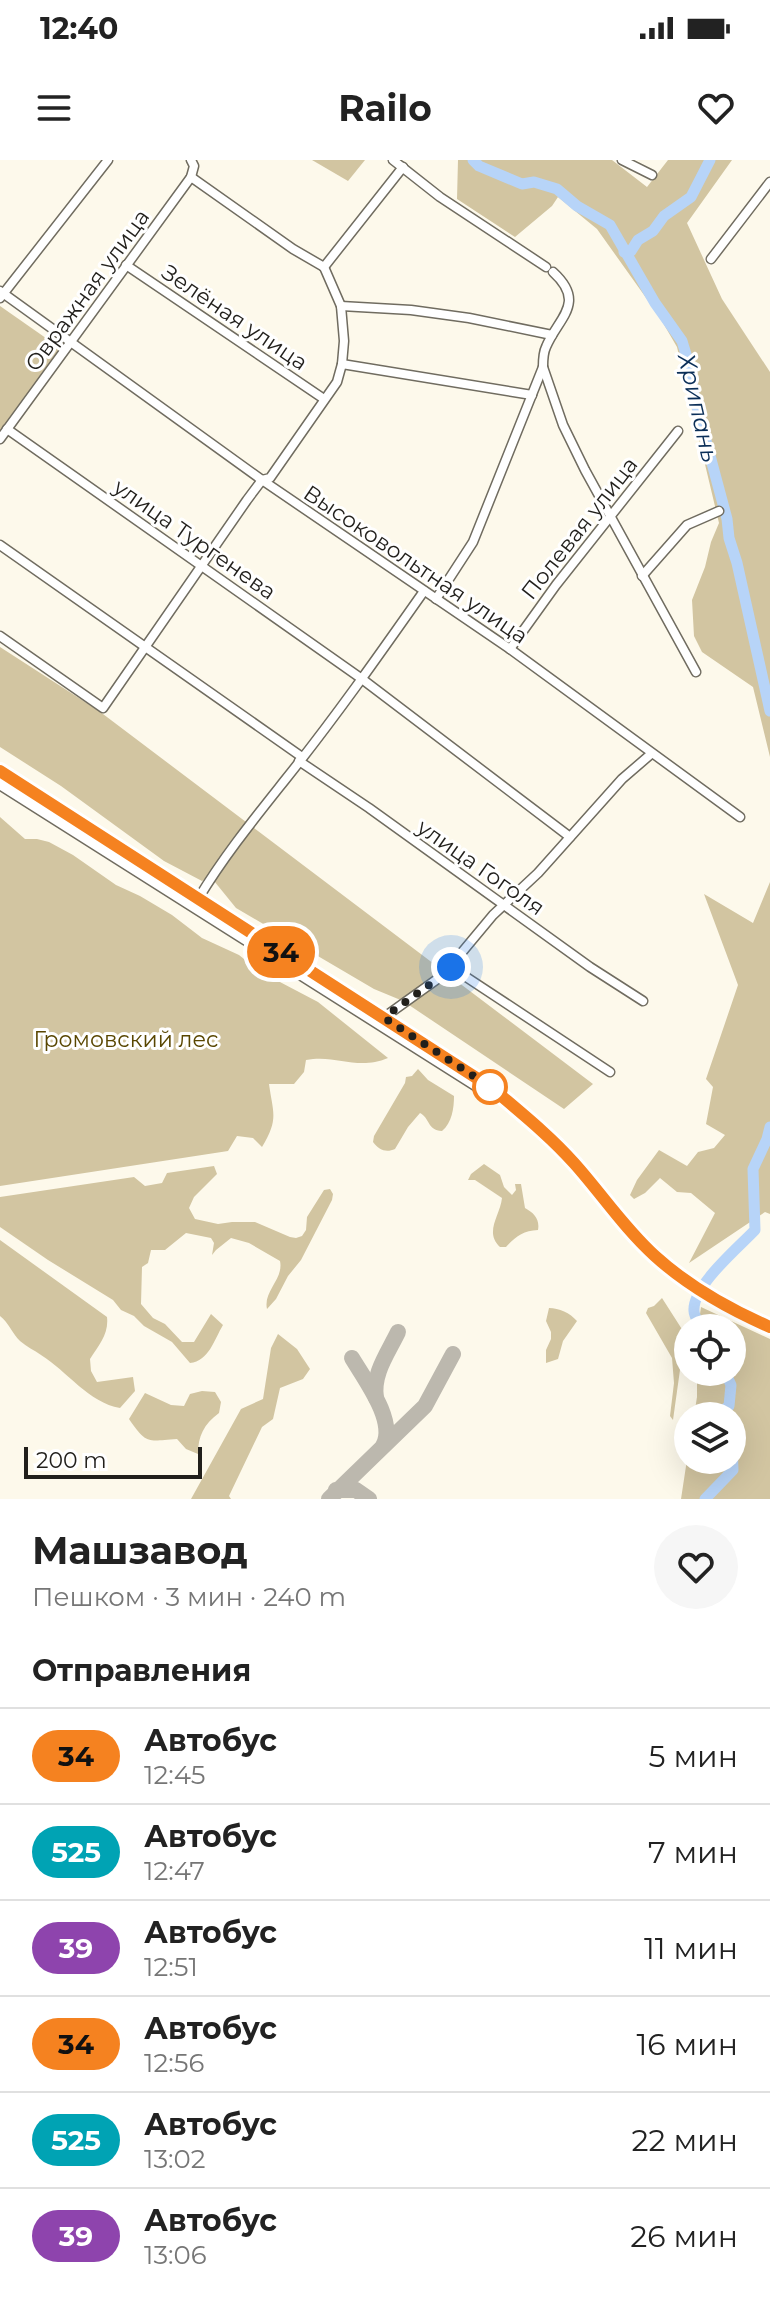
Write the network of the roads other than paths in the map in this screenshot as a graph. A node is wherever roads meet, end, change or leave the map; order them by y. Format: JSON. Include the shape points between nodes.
{"nodes":[{"id":1,"x":108,"y":160,"type":"edge"},
{"id":2,"x":191,"y":160,"type":"edge"},
{"id":3,"x":393,"y":160,"type":"edge"},
{"id":4,"x":622,"y":160,"type":"edge"},
{"id":5,"x":403,"y":167,"type":"junction"},
{"id":6,"x":652,"y":175,"type":"dead end"},
{"id":7,"x":191,"y":177,"type":"junction"},
{"id":8,"x":768,"y":188,"type":"edge"},
{"id":9,"x":711,"y":259,"type":"dead end"},
{"id":10,"x":126,"y":265,"type":"junction"},
{"id":11,"x":324,"y":267,"type":"junction"},
{"id":12,"x":1,"y":294,"type":"edge"},
{"id":13,"x":341,"y":306,"type":"junction"},
{"id":14,"x":552,"y":335,"type":"junction"},
{"id":15,"x":71,"y":344,"type":"junction"},
{"id":16,"x":342,"y":364,"type":"junction"},
{"id":17,"x":543,"y":367,"type":"junction"},
{"id":18,"x":532,"y":395,"type":"junction"},
{"id":19,"x":324,"y":399,"type":"junction"},
{"id":20,"x":7,"y":429,"type":"junction"},
{"id":21,"x":678,"y":431,"type":"dead end"},
{"id":22,"x":0,"y":439,"type":"edge"},
{"id":23,"x":262,"y":480,"type":"junction"},
{"id":24,"x":719,"y":511,"type":"dead end"},
{"id":25,"x":610,"y":518,"type":"junction"},
{"id":26,"x":0,"y":545,"type":"edge"},
{"id":27,"x":202,"y":566,"type":"junction"},
{"id":28,"x":642,"y":576,"type":"junction"},
{"id":29,"x":424,"y":591,"type":"junction"},
{"id":30,"x":436,"y":599,"type":"junction"},
{"id":31,"x":0,"y":636,"type":"edge"},
{"id":32,"x":144,"y":647,"type":"junction"},
{"id":33,"x":510,"y":649,"type":"junction"},
{"id":34,"x":696,"y":672,"type":"dead end"},
{"id":35,"x":362,"y":679,"type":"junction"},
{"id":36,"x":651,"y":754,"type":"junction"},
{"id":37,"x":300,"y":759,"type":"junction"},
{"id":38,"x":0,"y":771,"type":"edge"},
{"id":39,"x":0,"y":784,"type":"edge"},
{"id":40,"x":740,"y":817,"type":"dead end"},
{"id":41,"x":570,"y":837,"type":"junction"},
{"id":42,"x":198,"y":899,"type":"junction"},
{"id":43,"x":502,"y":904,"type":"junction"},
{"id":44,"x":451,"y":967,"type":"junction"},
{"id":45,"x":643,"y":1001,"type":"dead end"},
{"id":46,"x":386,"y":1019,"type":"junction"},
{"id":47,"x":610,"y":1072,"type":"dead end"},
{"id":48,"x":530,"y":1120,"type":"junction"},
{"id":49,"x":752,"y":1319,"type":"junction"},
{"id":50,"x":770,"y":1320,"type":"edge"},
{"id":51,"x":770,"y":1327,"type":"edge"}],
"edges":[{"from":1,"to":12,"type":"street"},
{"from":2,"to":7,"type":"street"},
{"from":3,"to":5,"type":"street"},
{"from":4,"to":6,"type":"street"},
{"from":5,"to":11,"type":"street"},
{"from":5,"to":14,"type":"street","via":[[563,281],[568,308]]},
{"from":7,"to":10,"type":"street","name":"Овражная улица"},
{"from":7,"to":11,"type":"street"},
{"from":8,"to":9,"type":"street"},
{"from":10,"to":15,"type":"street","name":"Овражная улица"},
{"from":10,"to":19,"type":"street","name":"Зелёная улица"},
{"from":11,"to":13,"type":"street"},
{"from":12,"to":15,"type":"street","name":"Высоковольтная улица"},
{"from":13,"to":14,"type":"street","via":[[411,310]]},
{"from":13,"to":16,"type":"street"},
{"from":14,"to":17,"type":"street"},
{"from":15,"to":20,"type":"street","name":"Овражная улица"},
{"from":15,"to":23,"type":"street","name":"Высоковольтная улица"},
{"from":16,"to":18,"type":"street"},
{"from":16,"to":19,"type":"street"},
{"from":17,"to":18,"type":"street"},
{"from":17,"to":25,"type":"street","via":[[563,425]]},
{"from":18,"to":30,"type":"street","via":[[473,542]]},
{"from":19,"to":23,"type":"street","via":[[270,478]]},
{"from":20,"to":22,"type":"street","name":"Овражная улица"},
{"from":20,"to":27,"type":"street","name":"улица Тургенева"},
{"from":21,"to":25,"type":"street","name":"Полевая улица"},
{"from":23,"to":27,"type":"street"},
{"from":23,"to":29,"type":"street","name":"Высоковольтная улица"},
{"from":24,"to":28,"type":"street","via":[[687,525]]},
{"from":25,"to":28,"type":"street"},
{"from":25,"to":33,"type":"street","name":"Полевая улица"},
{"from":26,"to":32,"type":"street","name":"улица Гоголя"},
{"from":27,"to":32,"type":"street"},
{"from":27,"to":35,"type":"street","name":"улица Тургенева"},
{"from":28,"to":34,"type":"street"},
{"from":29,"to":30,"type":"street","name":"Высоковольтная улица"},
{"from":29,"to":35,"type":"street"},
{"from":30,"to":33,"type":"street","name":"Высоковольтная улица"},
{"from":31,"to":32,"type":"street","via":[[103,708]]},
{"from":32,"to":37,"type":"street","name":"улица Гоголя"},
{"from":33,"to":36,"type":"street","name":"Высоковольтная улица"},
{"from":35,"to":37,"type":"street"},
{"from":35,"to":41,"type":"street","name":"улица Тургенева"},
{"from":36,"to":40,"type":"street","name":"Высоковольтная улица"},
{"from":36,"to":41,"type":"street"},
{"from":37,"to":42,"type":"street"},
{"from":37,"to":43,"type":"street","name":"улица Гоголя"},
{"from":38,"to":42,"type":"main road"},
{"from":39,"to":48,"type":"main road"},
{"from":41,"to":43,"type":"street"},
{"from":42,"to":46,"type":"main road"},
{"from":43,"to":44,"type":"street"},
{"from":43,"to":45,"type":"street","name":"улица Гоголя"},
{"from":44,"to":46,"type":"street"},
{"from":44,"to":47,"type":"street"},
{"from":46,"to":48,"type":"main road","via":[[492,1088]]},
{"from":48,"to":49,"type":"main road","via":[[656,1257],[693,1286]]},
{"from":49,"to":50,"type":"main road"},
{"from":49,"to":51,"type":"main road"}]}
